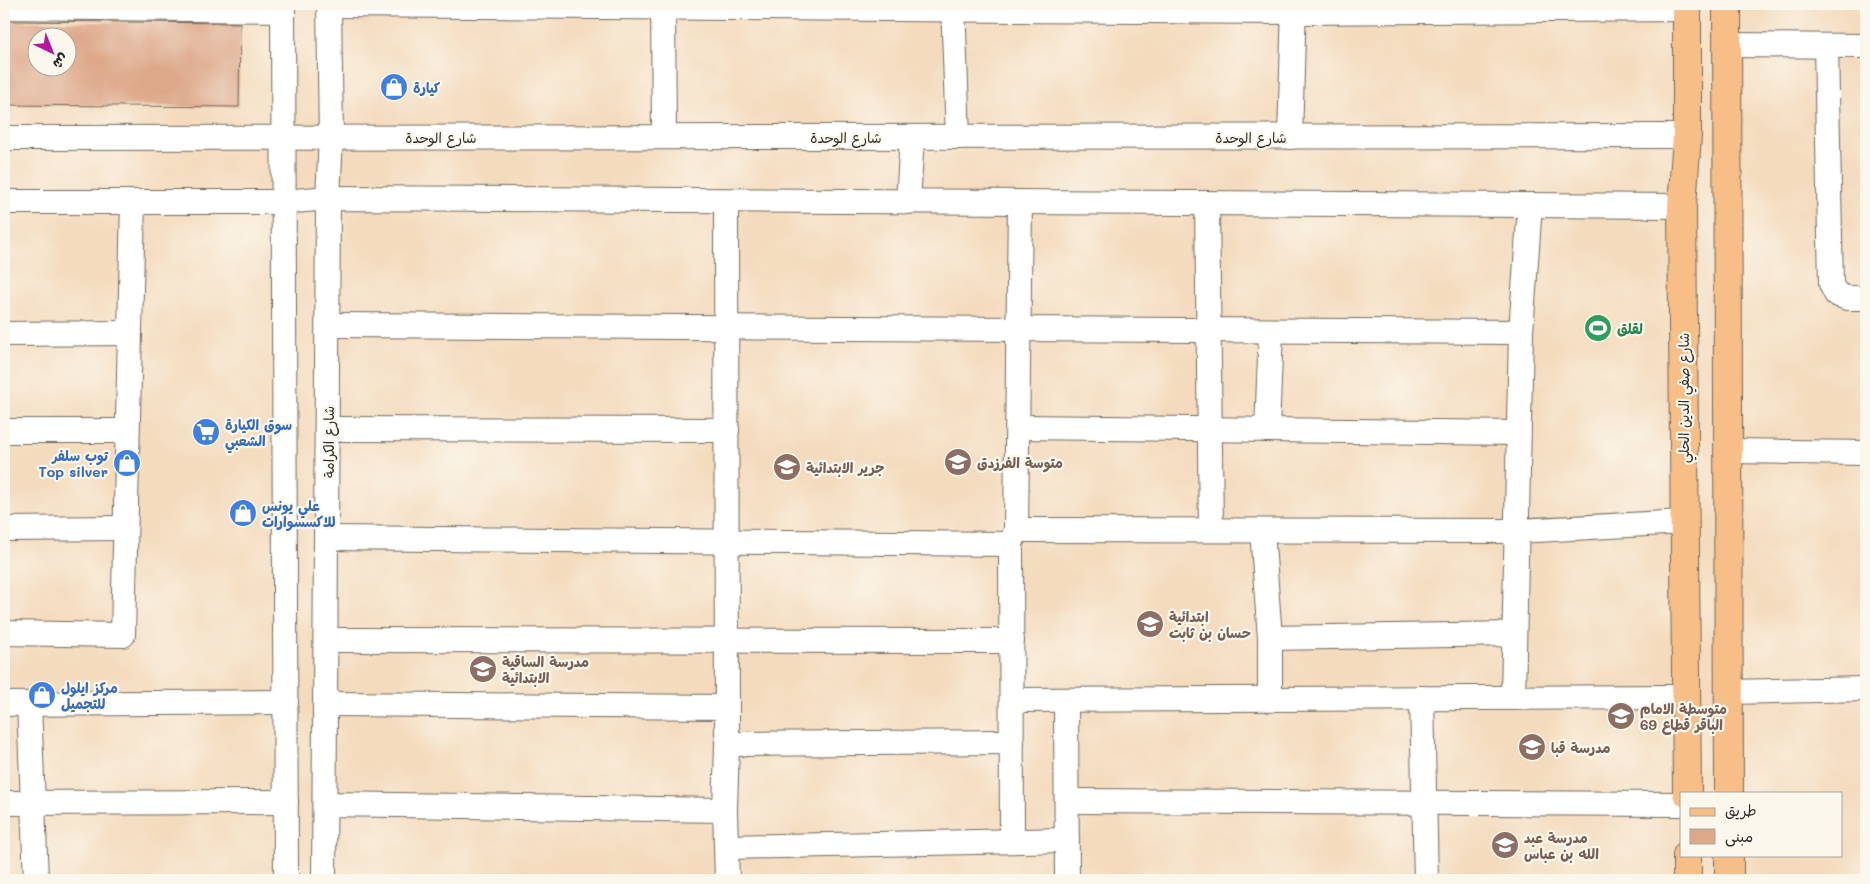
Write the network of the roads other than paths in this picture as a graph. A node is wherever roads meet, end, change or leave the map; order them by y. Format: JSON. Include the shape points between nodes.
{"nodes":[{"id":1,"x":1727,"y":4,"type":"edge"},
{"id":2,"x":330,"y":5,"type":"edge"},
{"id":3,"x":663,"y":6,"type":"edge"},
{"id":4,"x":1687,"y":6,"type":"edge"},
{"id":5,"x":4,"y":7,"type":"edge"},
{"id":6,"x":283,"y":7,"type":"edge"},
{"id":7,"x":954,"y":7,"type":"edge"},
{"id":8,"x":1209,"y":8,"type":"edge"},
{"id":9,"x":1294,"y":8,"type":"edge"},
{"id":10,"x":1729,"y":45,"type":"junction"},
{"id":11,"x":1826,"y":46,"type":"junction"},
{"id":12,"x":1866,"y":46,"type":"edge"},
{"id":13,"x":1290,"y":136,"type":"junction"},
{"id":14,"x":1687,"y":136,"type":"junction"},
{"id":15,"x":664,"y":137,"type":"junction"},
{"id":16,"x":912,"y":137,"type":"junction"},
{"id":17,"x":958,"y":137,"type":"junction"},
{"id":18,"x":4,"y":138,"type":"edge"},
{"id":19,"x":284,"y":138,"type":"junction"},
{"id":20,"x":331,"y":138,"type":"junction"},
{"id":21,"x":328,"y":198,"type":"junction"},
{"id":22,"x":726,"y":200,"type":"junction"},
{"id":23,"x":4,"y":202,"type":"edge"},
{"id":24,"x":133,"y":202,"type":"junction"},
{"id":25,"x":284,"y":202,"type":"junction"},
{"id":26,"x":908,"y":202,"type":"junction"},
{"id":27,"x":1020,"y":202,"type":"junction"},
{"id":28,"x":1207,"y":203,"type":"junction"},
{"id":29,"x":1530,"y":205,"type":"junction"},
{"id":30,"x":1682,"y":206,"type":"junction"},
{"id":31,"x":1866,"y":298,"type":"edge"},
{"id":32,"x":329,"y":326,"type":"junction"},
{"id":33,"x":727,"y":328,"type":"junction"},
{"id":34,"x":1019,"y":329,"type":"junction"},
{"id":35,"x":1209,"y":330,"type":"junction"},
{"id":36,"x":1271,"y":331,"type":"junction"},
{"id":37,"x":1520,"y":332,"type":"junction"},
{"id":38,"x":130,"y":333,"type":"junction"},
{"id":39,"x":4,"y":334,"type":"edge"},
{"id":40,"x":1018,"y":427,"type":"junction"},
{"id":41,"x":328,"y":429,"type":"junction"},
{"id":42,"x":1210,"y":429,"type":"junction"},
{"id":43,"x":727,"y":430,"type":"junction"},
{"id":44,"x":1268,"y":430,"type":"junction"},
{"id":45,"x":4,"y":431,"type":"edge"},
{"id":46,"x":127,"y":431,"type":"junction"},
{"id":47,"x":1518,"y":433,"type":"junction"},
{"id":48,"x":1729,"y":451,"type":"junction"},
{"id":49,"x":1866,"y":453,"type":"edge"},
{"id":50,"x":1684,"y":522,"type":"junction"},
{"id":51,"x":125,"y":528,"type":"junction"},
{"id":52,"x":4,"y":529,"type":"edge"},
{"id":53,"x":1212,"y":530,"type":"junction"},
{"id":54,"x":1262,"y":530,"type":"junction"},
{"id":55,"x":1516,"y":532,"type":"junction"},
{"id":56,"x":1014,"y":537,"type":"junction"},
{"id":57,"x":327,"y":538,"type":"junction"},
{"id":58,"x":727,"y":542,"type":"junction"},
{"id":59,"x":4,"y":633,"type":"edge"},
{"id":60,"x":1514,"y":634,"type":"junction"},
{"id":61,"x":1270,"y":638,"type":"junction"},
{"id":62,"x":327,"y":640,"type":"junction"},
{"id":63,"x":727,"y":641,"type":"junction"},
{"id":64,"x":1012,"y":641,"type":"junction"},
{"id":65,"x":1866,"y":689,"type":"edge"},
{"id":66,"x":1729,"y":692,"type":"junction"},
{"id":67,"x":1687,"y":697,"type":"junction"},
{"id":68,"x":1422,"y":698,"type":"junction"},
{"id":69,"x":1513,"y":698,"type":"junction"},
{"id":70,"x":1012,"y":700,"type":"junction"},
{"id":71,"x":1066,"y":700,"type":"junction"},
{"id":72,"x":1270,"y":700,"type":"junction"},
{"id":73,"x":286,"y":702,"type":"junction"},
{"id":74,"x":4,"y":704,"type":"edge"},
{"id":75,"x":29,"y":704,"type":"junction"},
{"id":76,"x":327,"y":704,"type":"junction"},
{"id":77,"x":727,"y":707,"type":"junction"},
{"id":78,"x":1012,"y":742,"type":"junction"},
{"id":79,"x":727,"y":744,"type":"junction"},
{"id":80,"x":1687,"y":792,"type":"edge"},
{"id":81,"x":1729,"y":792,"type":"edge"},
{"id":82,"x":1067,"y":801,"type":"junction"},
{"id":83,"x":33,"y":802,"type":"junction"},
{"id":84,"x":286,"y":802,"type":"junction"},
{"id":85,"x":4,"y":803,"type":"edge"},
{"id":86,"x":1425,"y":803,"type":"junction"},
{"id":87,"x":325,"y":804,"type":"junction"},
{"id":88,"x":1680,"y":804,"type":"edge"},
{"id":89,"x":725,"y":810,"type":"junction"},
{"id":90,"x":1012,"y":840,"type":"junction"},
{"id":91,"x":1067,"y":840,"type":"junction"},
{"id":92,"x":727,"y":847,"type":"junction"},
{"id":93,"x":1687,"y":856,"type":"edge"},
{"id":94,"x":1729,"y":856,"type":"edge"},
{"id":95,"x":36,"y":880,"type":"edge"},
{"id":96,"x":286,"y":880,"type":"edge"},
{"id":97,"x":324,"y":880,"type":"edge"},
{"id":98,"x":727,"y":880,"type":"edge"},
{"id":99,"x":1067,"y":880,"type":"edge"},
{"id":100,"x":1426,"y":880,"type":"edge"},
{"id":101,"x":1687,"y":880,"type":"edge"},
{"id":102,"x":1729,"y":880,"type":"edge"}],
"edges":[{"from":1,"to":10,"type":"main road"},
{"from":2,"to":3,"type":"street"},
{"from":2,"to":20,"type":"street","name":"شارع الكرامة"},
{"from":3,"to":7,"type":"street"},
{"from":3,"to":15,"type":"street"},
{"from":4,"to":9,"type":"street"},
{"from":4,"to":14,"type":"main road","name":"شارع صفي الدين الحلي"},
{"from":5,"to":6,"type":"street"},
{"from":6,"to":19,"type":"street"},
{"from":7,"to":8,"type":"street"},
{"from":7,"to":17,"type":"street"},
{"from":8,"to":9,"type":"street"},
{"from":9,"to":13,"type":"street"},
{"from":10,"to":11,"type":"street"},
{"from":10,"to":48,"type":"main road"},
{"from":11,"to":12,"type":"street"},
{"from":11,"to":31,"type":"street","via":[[1831,284],[1836,294]]},
{"from":13,"to":14,"type":"street","name":"شارع الوحدة"},
{"from":13,"to":17,"type":"street","name":"شارع الوحدة"},
{"from":14,"to":30,"type":"main road","name":"شارع صفي الدين الحلي"},
{"from":15,"to":16,"type":"street","name":"شارع الوحدة"},
{"from":15,"to":20,"type":"street","name":"شارع الوحدة"},
{"from":16,"to":17,"type":"street","name":"شارع الوحدة"},
{"from":16,"to":26,"type":"street"},
{"from":18,"to":19,"type":"street","name":"شارع الوحدة"},
{"from":19,"to":20,"type":"street","name":"شارع الوحدة"},
{"from":19,"to":25,"type":"street"},
{"from":20,"to":21,"type":"street","name":"شارع الكرامة"},
{"from":21,"to":22,"type":"street"},
{"from":21,"to":25,"type":"street"},
{"from":21,"to":32,"type":"street","name":"شارع الكرامة"},
{"from":22,"to":26,"type":"street"},
{"from":22,"to":33,"type":"street"},
{"from":23,"to":24,"type":"street"},
{"from":24,"to":25,"type":"street"},
{"from":24,"to":38,"type":"street"},
{"from":25,"to":73,"type":"street"},
{"from":26,"to":27,"type":"street"},
{"from":27,"to":28,"type":"street"},
{"from":27,"to":34,"type":"street"},
{"from":28,"to":29,"type":"street"},
{"from":28,"to":35,"type":"street"},
{"from":29,"to":30,"type":"street"},
{"from":29,"to":37,"type":"street"},
{"from":30,"to":50,"type":"main road","name":"شارع صفي الدين الحلي"},
{"from":32,"to":33,"type":"street"},
{"from":32,"to":41,"type":"street","name":"شارع الكرامة"},
{"from":33,"to":34,"type":"street"},
{"from":33,"to":43,"type":"street"},
{"from":34,"to":35,"type":"street"},
{"from":34,"to":40,"type":"street"},
{"from":35,"to":36,"type":"street"},
{"from":35,"to":42,"type":"street"},
{"from":36,"to":37,"type":"street"},
{"from":36,"to":44,"type":"street"},
{"from":37,"to":47,"type":"street"},
{"from":38,"to":39,"type":"street"},
{"from":38,"to":46,"type":"street"},
{"from":40,"to":42,"type":"street"},
{"from":40,"to":56,"type":"street"},
{"from":41,"to":43,"type":"street"},
{"from":41,"to":57,"type":"street","name":"شارع الكرامة"},
{"from":42,"to":44,"type":"street"},
{"from":42,"to":53,"type":"street"},
{"from":43,"to":58,"type":"street"},
{"from":44,"to":47,"type":"street"},
{"from":45,"to":46,"type":"street"},
{"from":46,"to":51,"type":"street"},
{"from":47,"to":55,"type":"street"},
{"from":48,"to":49,"type":"street"},
{"from":48,"to":66,"type":"main road"},
{"from":50,"to":55,"type":"street"},
{"from":50,"to":67,"type":"main road","name":"شارع صفي الدين الحلي"},
{"from":51,"to":52,"type":"street"},
{"from":51,"to":59,"type":"street","via":[[122,635]]},
{"from":53,"to":54,"type":"street"},
{"from":53,"to":56,"type":"street"},
{"from":54,"to":55,"type":"street"},
{"from":54,"to":61,"type":"street"},
{"from":55,"to":60,"type":"street"},
{"from":56,"to":58,"type":"street"},
{"from":56,"to":64,"type":"street"},
{"from":57,"to":58,"type":"street"},
{"from":57,"to":62,"type":"street","name":"شارع الكرامة"},
{"from":58,"to":63,"type":"street"},
{"from":60,"to":61,"type":"street"},
{"from":60,"to":69,"type":"street"},
{"from":61,"to":72,"type":"street"},
{"from":62,"to":63,"type":"street"},
{"from":62,"to":76,"type":"street","name":"شارع الكرامة"},
{"from":63,"to":64,"type":"street"},
{"from":63,"to":77,"type":"street"},
{"from":64,"to":70,"type":"street"},
{"from":65,"to":66,"type":"street"},
{"from":66,"to":81,"type":"main road"},
{"from":67,"to":69,"type":"street"},
{"from":67,"to":80,"type":"main road","name":"شارع صفي الدين الحلي"},
{"from":68,"to":69,"type":"street"},
{"from":68,"to":72,"type":"street"},
{"from":68,"to":86,"type":"street"},
{"from":70,"to":71,"type":"street"},
{"from":70,"to":78,"type":"street"},
{"from":71,"to":72,"type":"street"},
{"from":71,"to":82,"type":"street"},
{"from":73,"to":75,"type":"street"},
{"from":73,"to":84,"type":"street"},
{"from":74,"to":75,"type":"street"},
{"from":75,"to":83,"type":"street"},
{"from":76,"to":77,"type":"street"},
{"from":76,"to":87,"type":"street","name":"شارع الكرامة"},
{"from":77,"to":79,"type":"street"},
{"from":78,"to":79,"type":"street"},
{"from":78,"to":90,"type":"street"},
{"from":79,"to":89,"type":"street"},
{"from":82,"to":86,"type":"street"},
{"from":82,"to":91,"type":"street"},
{"from":83,"to":84,"type":"street"},
{"from":83,"to":85,"type":"street"},
{"from":83,"to":95,"type":"street"},
{"from":84,"to":96,"type":"street"},
{"from":86,"to":88,"type":"street"},
{"from":86,"to":100,"type":"street"},
{"from":87,"to":89,"type":"street"},
{"from":87,"to":97,"type":"street","name":"شارع الكرامة"},
{"from":89,"to":92,"type":"street"},
{"from":90,"to":91,"type":"street"},
{"from":90,"to":92,"type":"street"},
{"from":91,"to":99,"type":"street"},
{"from":92,"to":98,"type":"street"},
{"from":93,"to":101,"type":"main road"},
{"from":94,"to":102,"type":"main road"}]}
